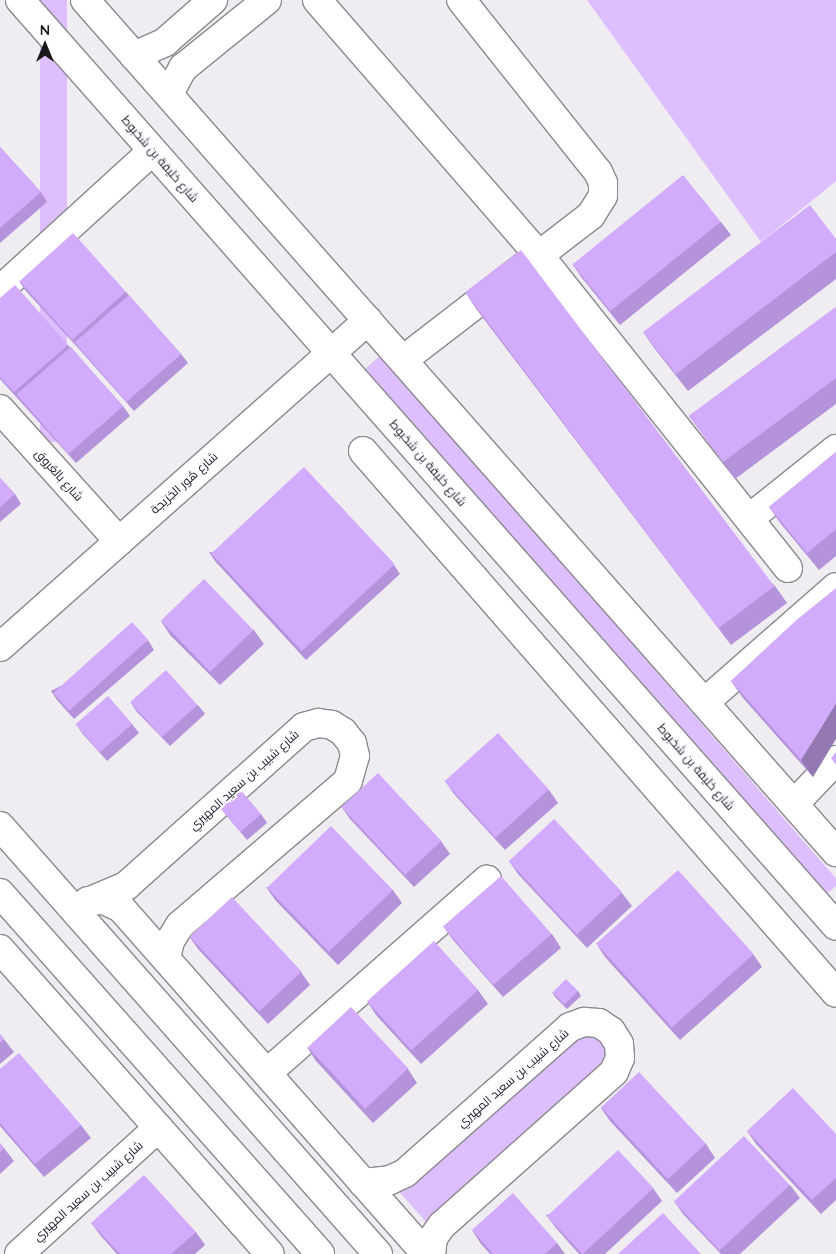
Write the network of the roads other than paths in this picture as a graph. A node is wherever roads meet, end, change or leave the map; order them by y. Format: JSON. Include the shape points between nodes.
{"nodes":[{"id":1,"x":20,"y":0,"type":"edge"},
{"id":2,"x":85,"y":0,"type":"edge"},
{"id":3,"x":213,"y":0,"type":"edge"},
{"id":4,"x":267,"y":0,"type":"edge"},
{"id":5,"x":317,"y":0,"type":"edge"},
{"id":6,"x":461,"y":0,"type":"edge"},
{"id":7,"x":134,"y":56,"type":"junction"},
{"id":8,"x":169,"y":94,"type":"junction"},
{"id":9,"x":152,"y":151,"type":"junction"},
{"id":10,"x":539,"y":255,"type":"junction"},
{"id":11,"x":0,"y":290,"type":"edge"},
{"id":12,"x":368,"y":320,"type":"junction"},
{"id":13,"x":331,"y":353,"type":"junction"},
{"id":14,"x":403,"y":360,"type":"junction"},
{"id":15,"x":0,"y":409,"type":"edge"},
{"id":16,"x":836,"y":449,"type":"edge"},
{"id":17,"x":363,"y":451,"type":"dead end"},
{"id":18,"x":472,"y":513,"type":"junction"},
{"id":19,"x":751,"y":517,"type":"junction"},
{"id":20,"x":119,"y":541,"type":"junction"},
{"id":21,"x":788,"y":568,"type":"dead end"},
{"id":22,"x":469,"y":574,"type":"junction"},
{"id":23,"x":836,"y":587,"type":"edge"},
{"id":24,"x":0,"y":647,"type":"edge"},
{"id":25,"x":705,"y":702,"type":"junction"},
{"id":26,"x":836,"y":760,"type":"edge"},
{"id":27,"x":794,"y":804,"type":"junction"},
{"id":28,"x":0,"y":826,"type":"edge"},
{"id":29,"x":836,"y":852,"type":"edge"},
{"id":30,"x":487,"y":880,"type":"dead end"},
{"id":31,"x":0,"y":893,"type":"edge"},
{"id":32,"x":80,"y":901,"type":"junction"},
{"id":33,"x":836,"y":926,"type":"edge"},
{"id":34,"x":0,"y":949,"type":"edge"},
{"id":35,"x":166,"y":959,"type":"junction"},
{"id":36,"x":82,"y":985,"type":"junction"},
{"id":37,"x":836,"y":993,"type":"edge"},
{"id":38,"x":54,"y":1011,"type":"junction"},
{"id":39,"x":267,"y":1073,"type":"junction"},
{"id":40,"x":158,"y":1128,"type":"junction"},
{"id":41,"x":363,"y":1183,"type":"junction"},
{"id":42,"x":19,"y":1254,"type":"edge"},
{"id":43,"x":270,"y":1254,"type":"edge"},
{"id":44,"x":320,"y":1254,"type":"edge"},
{"id":45,"x":378,"y":1254,"type":"edge"},
{"id":46,"x":426,"y":1254,"type":"edge"},
{"id":47,"x":431,"y":1254,"type":"edge"}],
"edges":[{"from":1,"to":9,"type":"street","name":"شارع خليفة بن شخبوط"},
{"from":2,"to":7,"type":"street"},
{"from":3,"to":7,"type":"street","via":[[164,42]]},
{"from":4,"to":8,"type":"street","via":[[183,68]]},
{"from":5,"to":10,"type":"street"},
{"from":6,"to":10,"type":"street","via":[[598,172],[603,183],[599,206]]},
{"from":7,"to":8,"type":"street"},
{"from":8,"to":12,"type":"street"},
{"from":9,"to":11,"type":"street"},
{"from":9,"to":13,"type":"street","name":"شارع خليفة بن شخبوط"},
{"from":10,"to":14,"type":"street"},
{"from":10,"to":19,"type":"street","via":[[687,423]]},
{"from":12,"to":13,"type":"street","name":"شارع هُور الخِرَيجة"},
{"from":12,"to":14,"type":"street"},
{"from":13,"to":18,"type":"street","name":"شارع خليفة بن شخبوط"},
{"from":13,"to":20,"type":"street","name":"شارع هُور الخِرَيجة"},
{"from":14,"to":25,"type":"street"},
{"from":15,"to":20,"type":"street","name":"شارع بالعُروق"},
{"from":16,"to":19,"type":"street"},
{"from":17,"to":22,"type":"street"},
{"from":18,"to":22,"type":"street"},
{"from":18,"to":33,"type":"street","name":"شارع خليفة بن شخبوط"},
{"from":19,"to":21,"type":"street"},
{"from":20,"to":24,"type":"street","name":"شارع هُور الخِرَيجة"},
{"from":22,"to":37,"type":"street"},
{"from":23,"to":25,"type":"street"},
{"from":25,"to":27,"type":"street"},
{"from":26,"to":27,"type":"street"},
{"from":27,"to":29,"type":"street"},
{"from":28,"to":32,"type":"street"},
{"from":30,"to":39,"type":"street"},
{"from":31,"to":36,"type":"street"},
{"from":32,"to":35,"type":"street","via":[[104,900],[121,908]]},
{"from":32,"to":35,"type":"street","name":"شارع شبيب بن سعيد المهيري","via":[[126,886],[304,727],[318,723],[332,725],[343,732],[352,743],[355,756],[348,781],[180,925],[170,941]]},
{"from":32,"to":45,"type":"street"},
{"from":34,"to":38,"type":"street"},
{"from":35,"to":39,"type":"street"},
{"from":36,"to":38,"type":"street"},
{"from":36,"to":44,"type":"street"},
{"from":38,"to":40,"type":"street"},
{"from":39,"to":41,"type":"street"},
{"from":40,"to":42,"type":"street","name":"شارع شبيب بن سعيد المهيري"},
{"from":40,"to":43,"type":"street"},
{"from":41,"to":46,"type":"street"},
{"from":41,"to":47,"type":"street","name":"شارع شبيب بن سعيد المهيري","via":[[390,1180],[405,1173],[570,1027],[584,1022],[599,1023],[611,1031],[619,1044],[620,1058],[614,1072],[442,1225],[434,1238]]}]}
